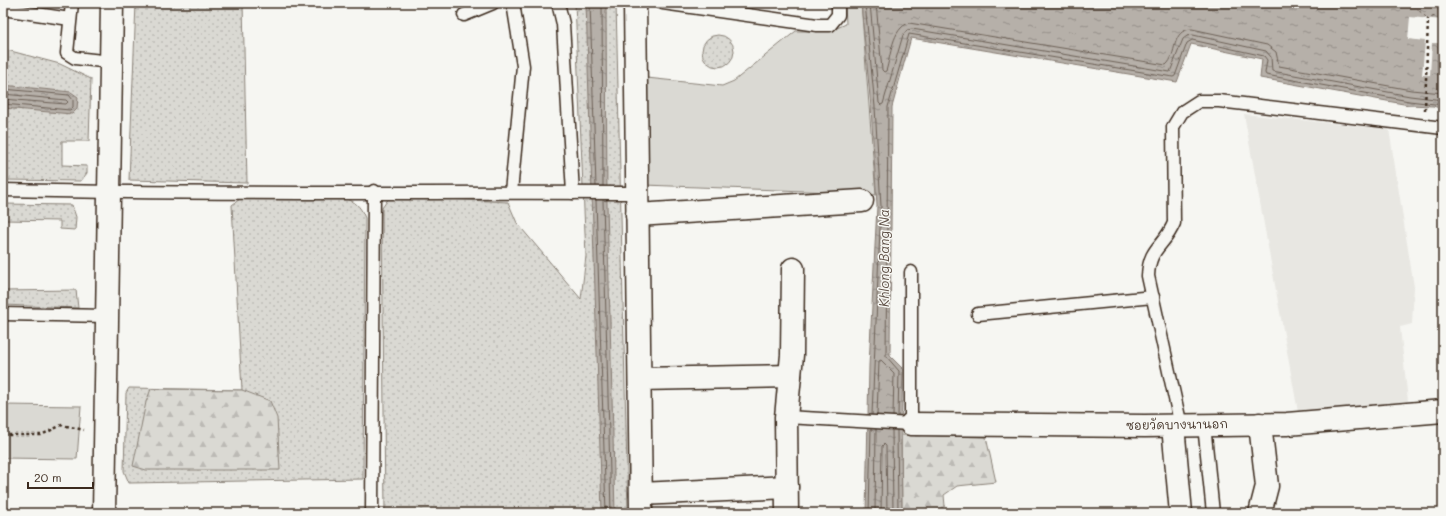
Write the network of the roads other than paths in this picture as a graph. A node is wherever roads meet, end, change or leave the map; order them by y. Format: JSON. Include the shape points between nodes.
{"nodes":[{"id":1,"x":72,"y":3,"type":"edge"},
{"id":2,"x":112,"y":3,"type":"edge"},
{"id":3,"x":493,"y":3,"type":"edge"},
{"id":4,"x":513,"y":3,"type":"edge"},
{"id":5,"x":558,"y":3,"type":"edge"},
{"id":6,"x":635,"y":3,"type":"edge"},
{"id":7,"x":662,"y":3,"type":"edge"},
{"id":8,"x":838,"y":3,"type":"edge"},
{"id":9,"x":3,"y":9,"type":"edge"},
{"id":10,"x":464,"y":15,"type":"dead end"},
{"id":11,"x":70,"y":19,"type":"junction"},
{"id":12,"x":111,"y":62,"type":"junction"},
{"id":13,"x":1443,"y":128,"type":"edge"},
{"id":14,"x":3,"y":190,"type":"edge"},
{"id":15,"x":109,"y":192,"type":"junction"},
{"id":16,"x":374,"y":192,"type":"junction"},
{"id":17,"x":511,"y":192,"type":"junction"},
{"id":18,"x":573,"y":193,"type":"junction"},
{"id":19,"x":636,"y":193,"type":"junction"},
{"id":20,"x":862,"y":201,"type":"dead end"},
{"id":21,"x":637,"y":215,"type":"junction"},
{"id":22,"x":792,"y":269,"type":"dead end"},
{"id":23,"x":911,"y":272,"type":"dead end"},
{"id":24,"x":1153,"y":297,"type":"junction"},
{"id":25,"x":3,"y":314,"type":"edge"},
{"id":26,"x":978,"y":314,"type":"dead end"},
{"id":27,"x":107,"y":316,"type":"junction"},
{"id":28,"x":790,"y":376,"type":"junction"},
{"id":29,"x":640,"y":379,"type":"junction"},
{"id":30,"x":1443,"y":411,"type":"edge"},
{"id":31,"x":786,"y":417,"type":"junction"},
{"id":32,"x":908,"y":424,"type":"junction"},
{"id":33,"x":1260,"y":424,"type":"junction"},
{"id":34,"x":1204,"y":425,"type":"junction"},
{"id":35,"x":1177,"y":426,"type":"junction"},
{"id":36,"x":787,"y":487,"type":"junction"},
{"id":37,"x":641,"y":503,"type":"edge"},
{"id":38,"x":104,"y":513,"type":"edge"},
{"id":39,"x":372,"y":513,"type":"edge"},
{"id":40,"x":787,"y":513,"type":"edge"},
{"id":41,"x":1181,"y":513,"type":"edge"},
{"id":42,"x":1213,"y":513,"type":"edge"},
{"id":43,"x":1260,"y":513,"type":"edge"}],
"edges":[{"from":1,"to":11,"type":"lane"},
{"from":2,"to":12,"type":"street"},
{"from":3,"to":10,"type":"lane"},
{"from":4,"to":17,"type":"lane","via":[[523,66]]},
{"from":5,"to":18,"type":"lane","via":[[563,24]]},
{"from":6,"to":19,"type":"street"},
{"from":7,"to":8,"type":"lane","via":[[817,25],[830,25],[838,15]]},
{"from":9,"to":11,"type":"lane"},
{"from":11,"to":12,"type":"lane","via":[[67,54],[76,58]]},
{"from":12,"to":15,"type":"street"},
{"from":13,"to":24,"type":"lane","via":[[1220,101],[1200,101],[1182,112],[1173,127],[1175,218],[1169,235],[1149,262],[1148,276]]},
{"from":14,"to":15,"type":"lane"},
{"from":15,"to":16,"type":"lane"},
{"from":15,"to":27,"type":"street"},
{"from":16,"to":17,"type":"lane"},
{"from":16,"to":39,"type":"lane"},
{"from":17,"to":18,"type":"lane"},
{"from":18,"to":19,"type":"lane"},
{"from":19,"to":21,"type":"street"},
{"from":20,"to":21,"type":"street"},
{"from":21,"to":29,"type":"street"},
{"from":22,"to":28,"type":"street"},
{"from":23,"to":32,"type":"lane"},
{"from":24,"to":26,"type":"lane"},
{"from":24,"to":35,"type":"lane"},
{"from":25,"to":27,"type":"lane"},
{"from":27,"to":38,"type":"street"},
{"from":28,"to":29,"type":"street"},
{"from":28,"to":31,"type":"street"},
{"from":29,"to":37,"type":"street"},
{"from":30,"to":33,"type":"street","name":"ซอยวัดบางนานอก"},
{"from":31,"to":32,"type":"lane"},
{"from":31,"to":36,"type":"street"},
{"from":32,"to":35,"type":"street","name":"ซอยวัดบางนานอก"},
{"from":33,"to":34,"type":"street","name":"ซอยวัดบางนานอก"},
{"from":33,"to":43,"type":"street","via":[[1267,486]]},
{"from":34,"to":35,"type":"street","name":"ซอยวัดบางนานอก"},
{"from":34,"to":42,"type":"lane"},
{"from":35,"to":41,"type":"street"},
{"from":36,"to":37,"type":"street"},
{"from":36,"to":40,"type":"street"}]}
